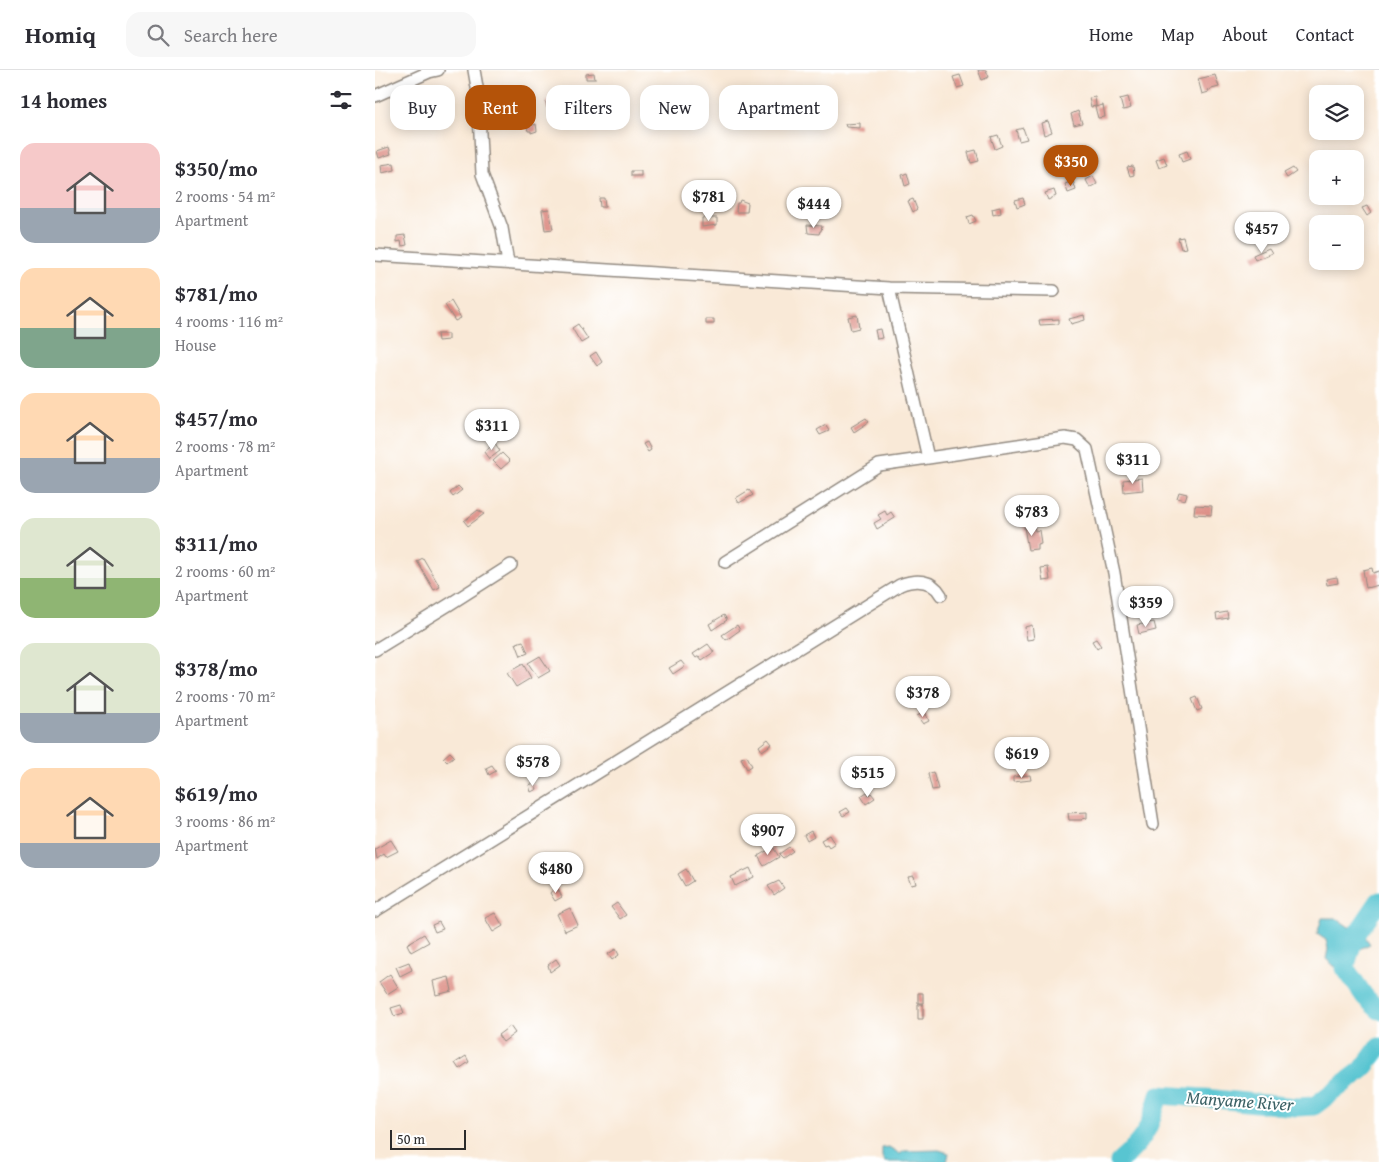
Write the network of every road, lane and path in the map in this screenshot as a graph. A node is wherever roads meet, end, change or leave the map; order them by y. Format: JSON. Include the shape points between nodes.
{"nodes":[{"id":1,"x":438,"y":70,"type":"edge"},
{"id":2,"x":474,"y":70,"type":"edge"},
{"id":3,"x":375,"y":96,"type":"edge"},
{"id":4,"x":375,"y":255,"type":"edge"},
{"id":5,"x":508,"y":263,"type":"junction"},
{"id":6,"x":889,"y":288,"type":"junction"},
{"id":7,"x":1054,"y":292,"type":"dead end"},
{"id":8,"x":928,"y":458,"type":"junction"},
{"id":9,"x":725,"y":562,"type":"dead end"},
{"id":10,"x":511,"y":564,"type":"dead end"},
{"id":11,"x":941,"y":595,"type":"dead end"},
{"id":12,"x":375,"y":650,"type":"edge"},
{"id":13,"x":1153,"y":824,"type":"dead end"},
{"id":14,"x":375,"y":910,"type":"edge"}],
"edges":[{"from":1,"to":3,"type":"street"},
{"from":2,"to":5,"type":"street","via":[[482,174],[502,228]]},
{"from":4,"to":5,"type":"street"},
{"from":5,"to":6,"type":"street"},
{"from":6,"to":7,"type":"street"},
{"from":6,"to":8,"type":"street"},
{"from":8,"to":9,"type":"street","via":[[879,465]]},
{"from":8,"to":13,"type":"street","via":[[1065,438],[1077,440],[1087,448],[1114,573]]},
{"from":10,"to":12,"type":"street"},
{"from":11,"to":14,"type":"street","via":[[937,588],[921,582],[900,585]]}]}
